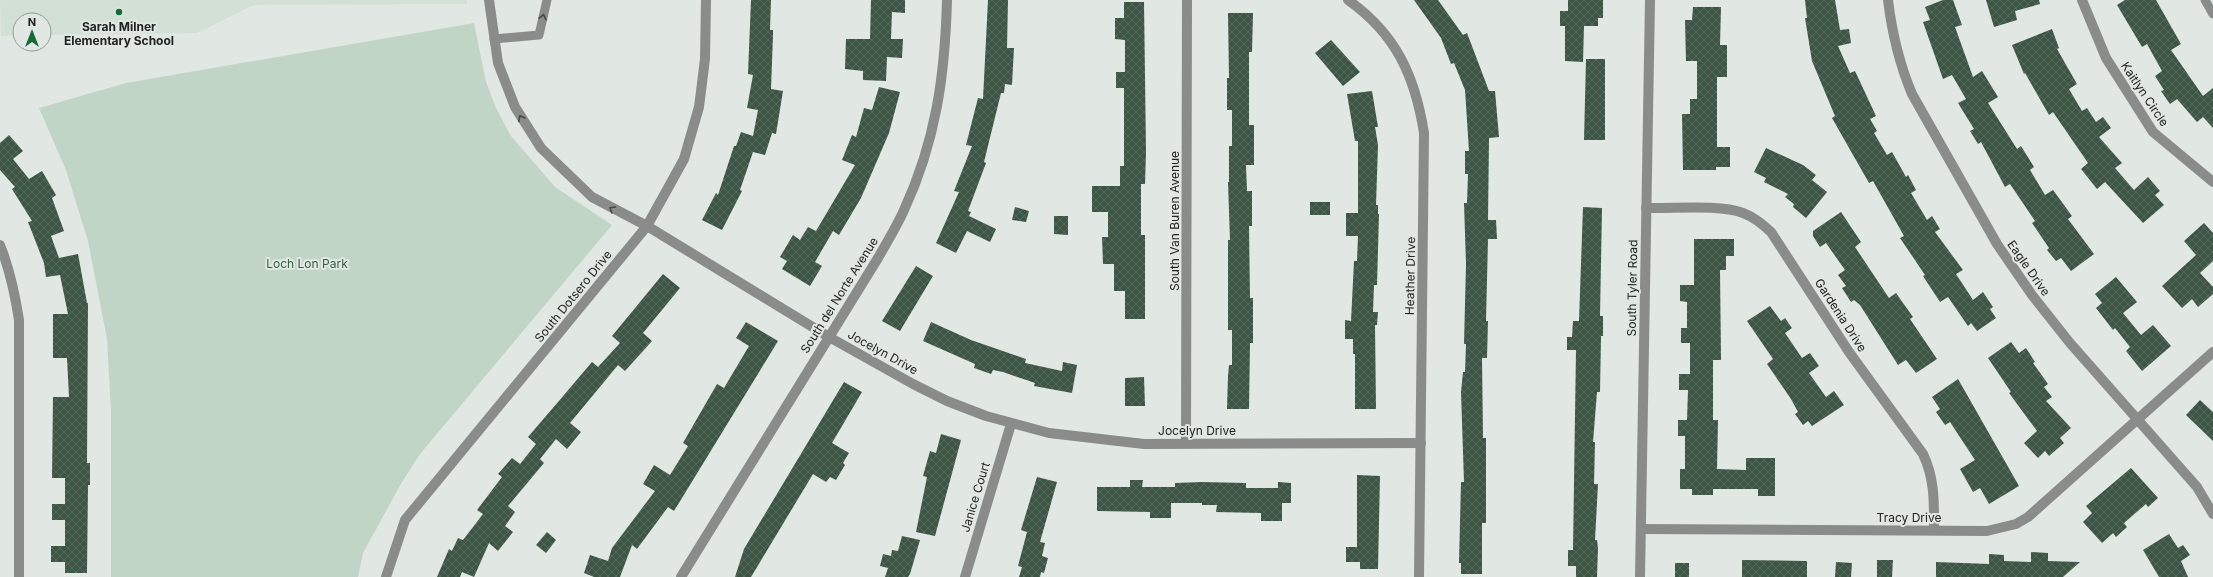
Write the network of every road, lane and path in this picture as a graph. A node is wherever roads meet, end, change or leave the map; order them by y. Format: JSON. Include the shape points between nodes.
{"nodes":[{"id":1,"x":489,"y":0,"type":"edge"},
{"id":2,"x":547,"y":0,"type":"edge"},
{"id":3,"x":706,"y":0,"type":"edge"},
{"id":4,"x":947,"y":0,"type":"edge"},
{"id":5,"x":1187,"y":0,"type":"edge"},
{"id":6,"x":1348,"y":0,"type":"edge"},
{"id":7,"x":1650,"y":0,"type":"edge"},
{"id":8,"x":1888,"y":0,"type":"edge"},
{"id":9,"x":2082,"y":0,"type":"edge"},
{"id":10,"x":2205,"y":0,"type":"edge"},
{"id":11,"x":2213,"y":14,"type":"edge"},
{"id":12,"x":494,"y":39,"type":"junction"},
{"id":13,"x":2213,"y":182,"type":"edge"},
{"id":14,"x":1646,"y":208,"type":"junction"},
{"id":15,"x":647,"y":226,"type":"junction"},
{"id":16,"x":0,"y":245,"type":"edge"},
{"id":17,"x":829,"y":336,"type":"junction"},
{"id":18,"x":2213,"y":352,"type":"edge"},
{"id":19,"x":2137,"y":420,"type":"junction"},
{"id":20,"x":1011,"y":424,"type":"junction"},
{"id":21,"x":1186,"y":443,"type":"junction"},
{"id":22,"x":1421,"y":444,"type":"junction"},
{"id":23,"x":2213,"y":514,"type":"edge"},
{"id":24,"x":1641,"y":529,"type":"junction"},
{"id":25,"x":1934,"y":530,"type":"junction"},
{"id":26,"x":19,"y":577,"type":"edge"},
{"id":27,"x":386,"y":577,"type":"edge"},
{"id":28,"x":681,"y":577,"type":"edge"},
{"id":29,"x":964,"y":577,"type":"edge"},
{"id":30,"x":1419,"y":577,"type":"edge"},
{"id":31,"x":1640,"y":577,"type":"edge"}],
"edges":[{"from":1,"to":12,"type":"street","name":"Jocelyn Drive"},
{"from":12,"to":2,"type":"lane","one_way":true,"via":[[538,35]]},
{"from":3,"to":15,"type":"street","name":"South Dotsero Drive","via":[[705,59],[699,107],[684,159]]},
{"from":4,"to":17,"type":"street","name":"South del Norte Avenue","via":[[946,53],[940,100],[920,174],[882,251]]},
{"from":5,"to":21,"type":"street","name":"South Van Buren Avenue"},
{"from":6,"to":22,"type":"street","name":"Heather Drive","via":[[1376,24],[1393,44],[1410,77],[1420,112],[1424,160]]},
{"from":7,"to":14,"type":"street","name":"South Tyler Road"},
{"from":8,"to":19,"type":"street","name":"Eagle Drive","via":[[1893,35],[1902,70],[1912,94],[1926,123],[1997,244],[2070,344]]},
{"from":9,"to":13,"type":"street","name":"Kaitlyn Circle","via":[[2106,58],[2153,132]]},
{"from":10,"to":11,"type":"lane"},
{"from":15,"to":12,"type":"street","name":"Jocelyn Drive","one_way":true,"via":[[592,197],[541,148],[515,107],[498,63]]},
{"from":14,"to":24,"type":"street","name":"South Tyler Road"},
{"from":14,"to":25,"type":"street","name":"Gardenia Drive","via":[[1728,209],[1757,220],[1771,232],[1849,352],[1923,454],[1934,485]]},
{"from":15,"to":17,"type":"street","name":"Jocelyn Drive"},
{"from":15,"to":27,"type":"street","name":"South Dotsero Drive","via":[[405,520]]},
{"from":16,"to":26,"type":"street","via":[[15,289],[19,320]]},
{"from":17,"to":20,"type":"street","name":"Jocelyn Drive","via":[[947,401]]},
{"from":17,"to":28,"type":"street","name":"South del Norte Avenue"},
{"from":18,"to":19,"type":"street"},
{"from":19,"to":23,"type":"street","name":"Eagle Drive","via":[[2197,487]]},
{"from":19,"to":25,"type":"street","name":"Tracy Drive","via":[[2028,517],[2016,524],[1987,531]]},
{"from":20,"to":21,"type":"street","name":"Jocelyn Drive","via":[[1049,433],[1093,439],[1144,444]]},
{"from":20,"to":29,"type":"street","name":"Janice Court"},
{"from":21,"to":22,"type":"street","name":"Jocelyn Drive"},
{"from":22,"to":30,"type":"street","name":"Heather Drive"},
{"from":24,"to":25,"type":"street","name":"Tracy Drive"},
{"from":24,"to":31,"type":"street","name":"South Tyler Road"}]}
